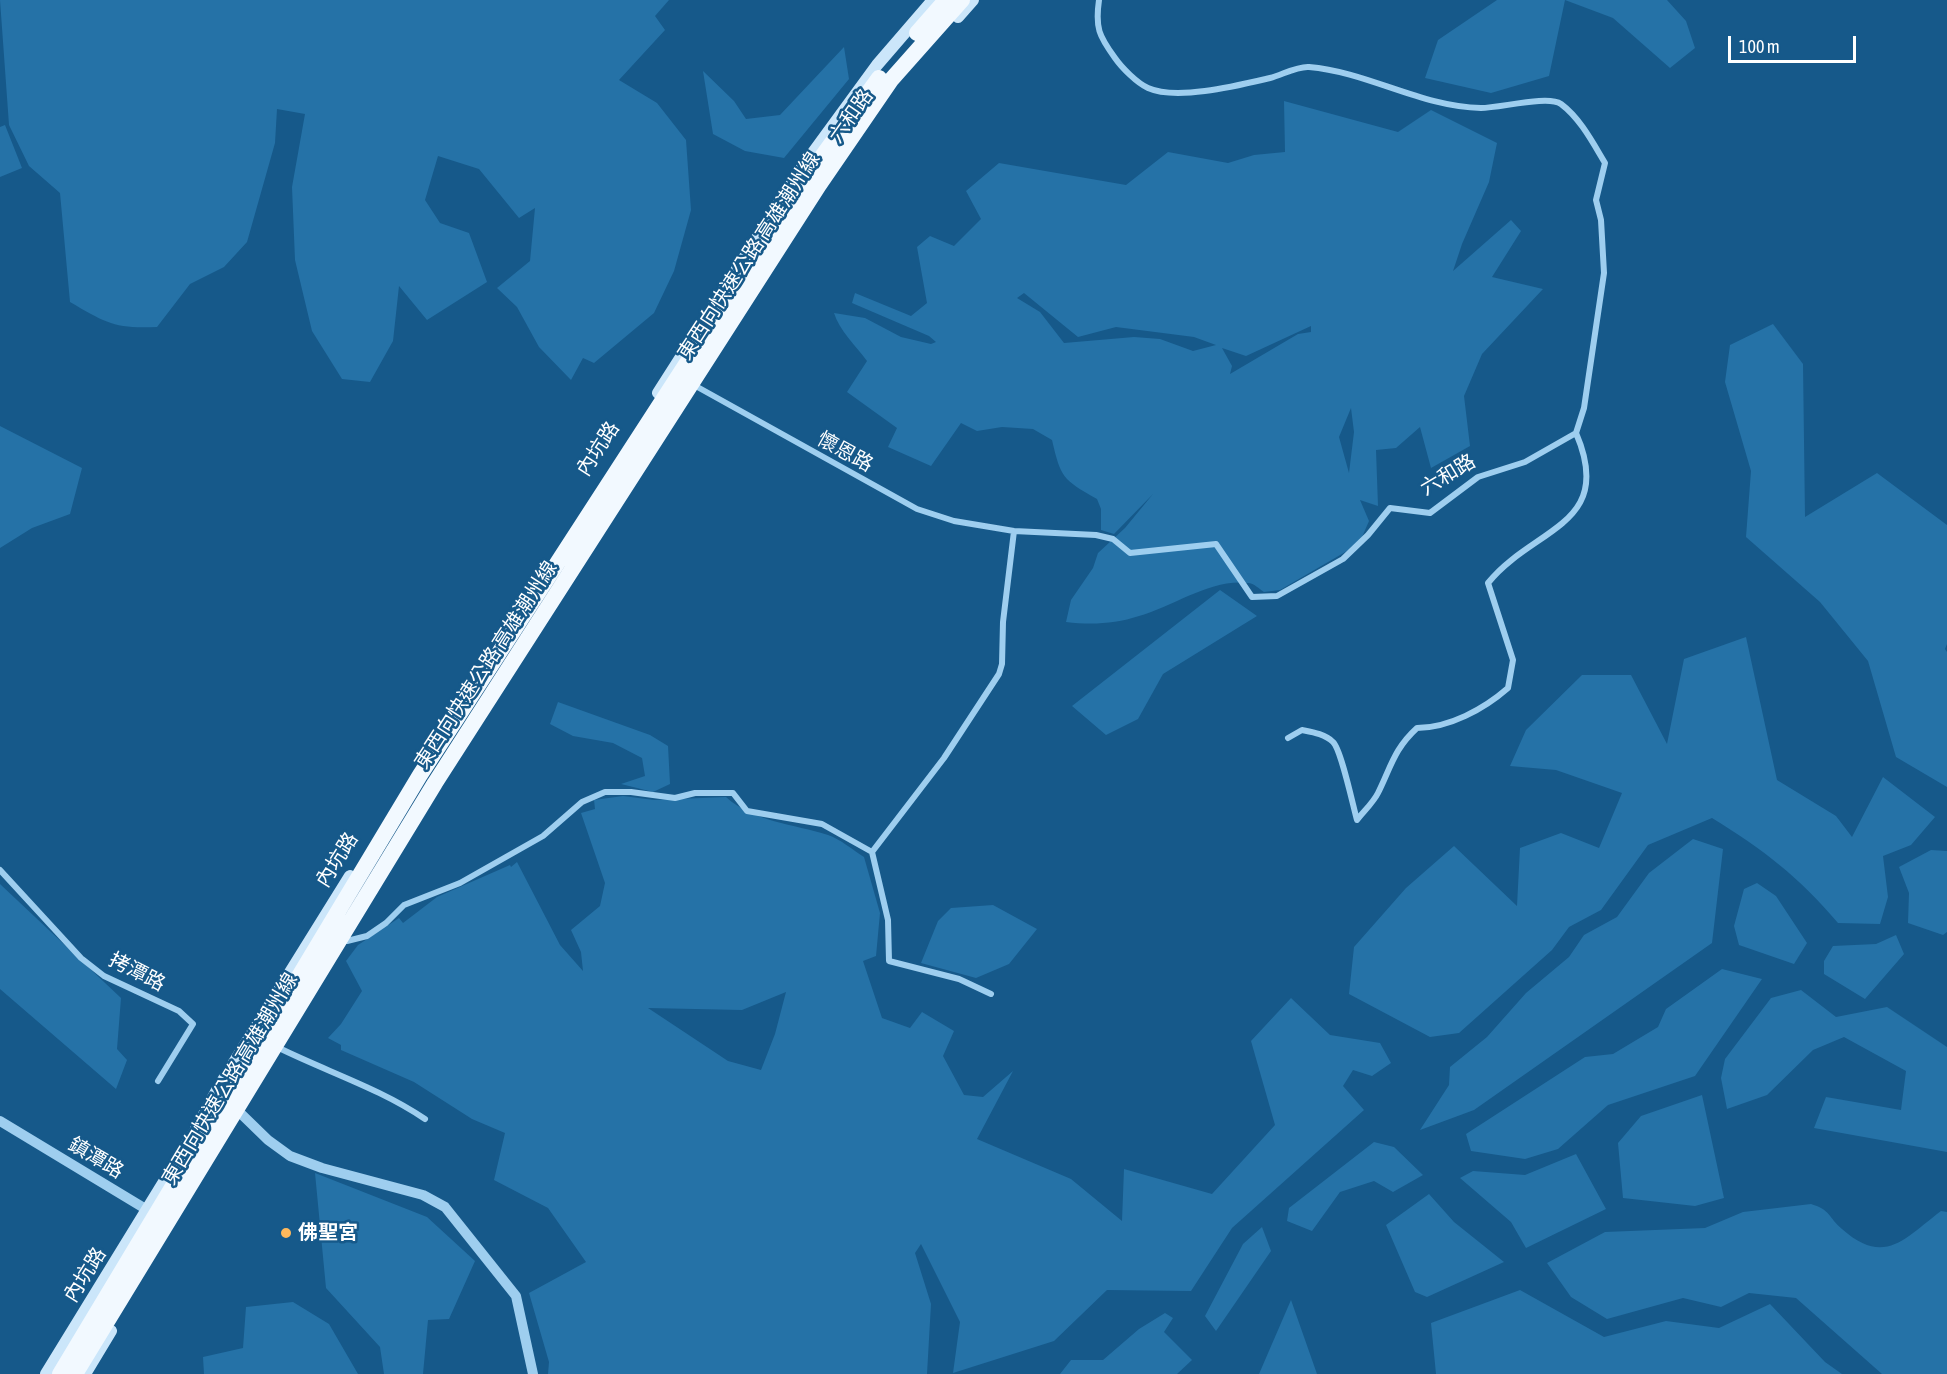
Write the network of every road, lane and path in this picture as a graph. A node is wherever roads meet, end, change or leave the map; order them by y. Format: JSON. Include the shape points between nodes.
{"nodes":[{"id":1,"x":933,"y":0,"type":"edge"},
{"id":2,"x":946,"y":0,"type":"edge"},
{"id":3,"x":962,"y":0,"type":"edge"},
{"id":4,"x":973,"y":0,"type":"edge"},
{"id":5,"x":1099,"y":0,"type":"edge"},
{"id":6,"x":671,"y":372,"type":"junction"},
{"id":7,"x":697,"y":387,"type":"junction"},
{"id":8,"x":1576,"y":433,"type":"junction"},
{"id":9,"x":1014,"y":531,"type":"junction"},
{"id":10,"x":1288,"y":738,"type":"dead end"},
{"id":11,"x":872,"y":852,"type":"junction"},
{"id":12,"x":0,"y":870,"type":"edge"},
{"id":13,"x":347,"y":941,"type":"junction"},
{"id":14,"x":991,"y":994,"type":"dead end"},
{"id":15,"x":279,"y":1048,"type":"junction"},
{"id":16,"x":158,"y":1081,"type":"dead end"},
{"id":17,"x":217,"y":1090,"type":"junction"},
{"id":18,"x":239,"y":1112,"type":"junction"},
{"id":19,"x":426,"y":1119,"type":"dead end"},
{"id":20,"x":0,"y":1121,"type":"edge"},
{"id":21,"x":147,"y":1209,"type":"junction"},
{"id":22,"x":174,"y":1226,"type":"junction"},
{"id":23,"x":46,"y":1374,"type":"edge"},
{"id":24,"x":60,"y":1374,"type":"edge"},
{"id":25,"x":75,"y":1374,"type":"edge"},
{"id":26,"x":85,"y":1374,"type":"edge"},
{"id":27,"x":533,"y":1374,"type":"edge"}],
"edges":[{"from":1,"to":6,"type":"main road","name":"六和路","via":[[877,65],[801,169]]},
{"from":2,"to":24,"type":"highway","name":"東西向快速公路 高雄潮州線","bridge":true,"via":[[884,72],[808,176],[426,765]]},
{"from":3,"to":25,"type":"highway","name":"東西向快速公路 高雄潮州線","bridge":true,"via":[[891,80],[819,184],[435,783]]},
{"from":4,"to":7,"type":"main road","name":"六和路","via":[[897,85],[825,188]]},
{"from":5,"to":8,"type":"street","via":[[1098,34],[1119,64],[1148,88],[1168,92],[1218,88],[1307,67],[1349,75],[1446,105],[1482,108],[1537,100],[1560,103],[1605,163],[1596,200],[1604,273],[1584,408]]},
{"from":6,"to":7,"type":"street","name":"懷恩路"},
{"from":6,"to":17,"type":"main road","name":"內坑路"},
{"from":7,"to":9,"type":"street","name":"懷恩路","via":[[917,509],[962,523]]},
{"from":7,"to":13,"type":"main road","via":[[441,786]]},
{"from":8,"to":9,"type":"street","name":"六和路","via":[[1525,462],[1478,477],[1430,513],[1390,508],[1343,559],[1277,596],[1252,597],[1216,544],[1130,553],[1113,539],[1096,535]]},
{"from":8,"to":10,"type":"street","via":[[1585,452],[1588,478],[1582,502],[1488,583],[1513,660],[1508,688],[1482,707],[1435,728],[1418,728],[1404,740],[1377,795],[1357,820],[1333,742],[1319,733],[1302,730]]},
{"from":9,"to":11,"type":"street","via":[[999,674],[944,758]]},
{"from":11,"to":13,"type":"street","via":[[822,824],[747,811],[733,793],[695,793],[675,798],[605,792],[582,802],[543,836],[460,883],[404,905],[367,936]]},
{"from":11,"to":14,"type":"street","via":[[888,920],[889,961],[959,979]]},
{"from":12,"to":16,"type":"street","name":"拷潭路","via":[[96,970],[117,984],[179,1011],[193,1024]]},
{"from":13,"to":15,"type":"main road"},
{"from":15,"to":18,"type":"main road"},
{"from":15,"to":19,"type":"street","via":[[399,1101]]},
{"from":17,"to":18,"type":"street"},
{"from":17,"to":21,"type":"main road","name":"內坑路"},
{"from":18,"to":22,"type":"main road"},
{"from":18,"to":27,"type":"street","via":[[290,1156],[423,1195],[445,1207],[516,1296]]},
{"from":20,"to":21,"type":"street","name":"鎮潭路"},
{"from":21,"to":22,"type":"street","name":"鎮潭路"},
{"from":21,"to":23,"type":"main road","name":"內坑路"},
{"from":22,"to":26,"type":"main road"}]}
